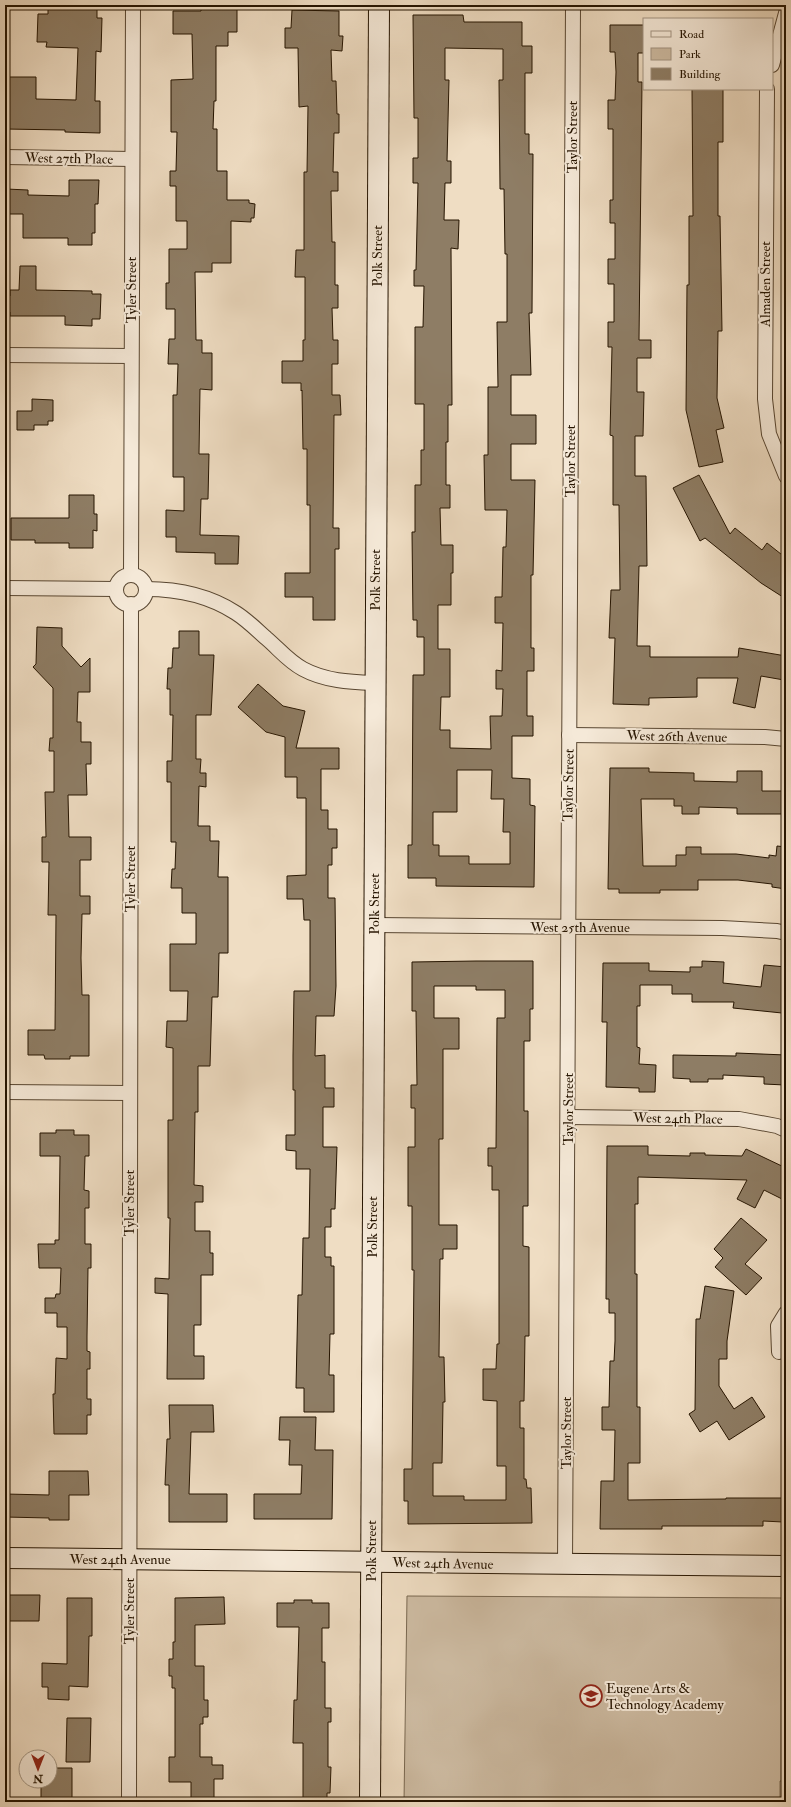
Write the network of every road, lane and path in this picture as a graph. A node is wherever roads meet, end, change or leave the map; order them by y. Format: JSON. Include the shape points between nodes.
{"nodes":[{"id":1,"x":134,"y":5,"type":"edge"},
{"id":2,"x":378,"y":5,"type":"edge"},
{"id":3,"x":573,"y":5,"type":"edge"},
{"id":4,"x":786,"y":13,"type":"edge"},
{"id":5,"x":773,"y":61,"type":"edge"},
{"id":6,"x":767,"y":90,"type":"edge"},
{"id":7,"x":5,"y":158,"type":"edge"},
{"id":8,"x":132,"y":159,"type":"junction"},
{"id":9,"x":5,"y":355,"type":"edge"},
{"id":10,"x":131,"y":356,"type":"junction"},
{"id":11,"x":786,"y":476,"type":"edge"},
{"id":12,"x":131,"y":575,"type":"junction"},
{"id":13,"x":5,"y":588,"type":"edge"},
{"id":14,"x":116,"y":589,"type":"junction"},
{"id":15,"x":146,"y":589,"type":"junction"},
{"id":16,"x":131,"y":604,"type":"junction"},
{"id":17,"x":374,"y":683,"type":"junction"},
{"id":18,"x":569,"y":735,"type":"junction"},
{"id":19,"x":786,"y":739,"type":"edge"},
{"id":20,"x":374,"y":925,"type":"junction"},
{"id":21,"x":568,"y":927,"type":"junction"},
{"id":22,"x":786,"y":934,"type":"edge"},
{"id":23,"x":5,"y":1092,"type":"edge"},
{"id":24,"x":130,"y":1093,"type":"junction"},
{"id":25,"x":568,"y":1117,"type":"junction"},
{"id":26,"x":786,"y":1130,"type":"edge"},
{"id":27,"x":786,"y":1313,"type":"edge"},
{"id":28,"x":779,"y":1352,"type":"dead end"},
{"id":29,"x":5,"y":1558,"type":"edge"},
{"id":30,"x":129,"y":1559,"type":"junction"},
{"id":31,"x":370,"y":1561,"type":"junction"},
{"id":32,"x":566,"y":1564,"type":"junction"},
{"id":33,"x":786,"y":1566,"type":"edge"},
{"id":34,"x":129,"y":1802,"type":"edge"},
{"id":35,"x":370,"y":1802,"type":"edge"}],
"edges":[{"from":1,"to":8,"type":"street","name":"Tyler Street"},
{"from":2,"to":17,"type":"street","name":"Polk Street"},
{"from":3,"to":18,"type":"street","name":"Taylor Street"},
{"from":4,"to":5,"type":"street"},
{"from":6,"to":11,"type":"street","name":"Almaden Street","via":[[765,399],[769,434]]},
{"from":7,"to":8,"type":"street","name":"West 27th Place"},
{"from":8,"to":10,"type":"street","name":"Tyler Street"},
{"from":9,"to":10,"type":"street"},
{"from":10,"to":12,"type":"street","name":"Tyler Street"},
{"from":12,"to":14,"type":"street","via":[[121,579]]},
{"from":12,"to":15,"type":"street","via":[[140,578]]},
{"from":13,"to":14,"type":"street"},
{"from":14,"to":16,"type":"street","via":[[120,600]]},
{"from":15,"to":16,"type":"street","via":[[138,603]]},
{"from":15,"to":17,"type":"street","via":[[192,594],[216,602],[236,613],[286,658],[304,670],[344,682]]},
{"from":16,"to":24,"type":"street","name":"Tyler Street"},
{"from":17,"to":20,"type":"street","name":"Polk Street"},
{"from":18,"to":19,"type":"street","name":"West 26th Avenue"},
{"from":18,"to":21,"type":"street","name":"Taylor Street"},
{"from":20,"to":21,"type":"street","name":"West 25th Avenue"},
{"from":20,"to":31,"type":"street","name":"Polk Street"},
{"from":21,"to":22,"type":"street","name":"West 25th Avenue","via":[[722,928],[777,931]]},
{"from":21,"to":25,"type":"street","name":"Taylor Street"},
{"from":23,"to":24,"type":"street"},
{"from":24,"to":30,"type":"street","name":"Tyler Street"},
{"from":25,"to":26,"type":"street","name":"West 24th Place","via":[[739,1119]]},
{"from":25,"to":32,"type":"street","name":"Taylor Street"},
{"from":27,"to":28,"type":"street","via":[[778,1326]]},
{"from":29,"to":30,"type":"street","name":"West 24th Avenue"},
{"from":30,"to":31,"type":"street","name":"West 24th Avenue"},
{"from":30,"to":34,"type":"street","name":"Tyler Street"},
{"from":31,"to":32,"type":"street","name":"West 24th Avenue"},
{"from":31,"to":35,"type":"street","name":"Polk Street"},
{"from":32,"to":33,"type":"street","name":"West 24th Avenue"}]}
